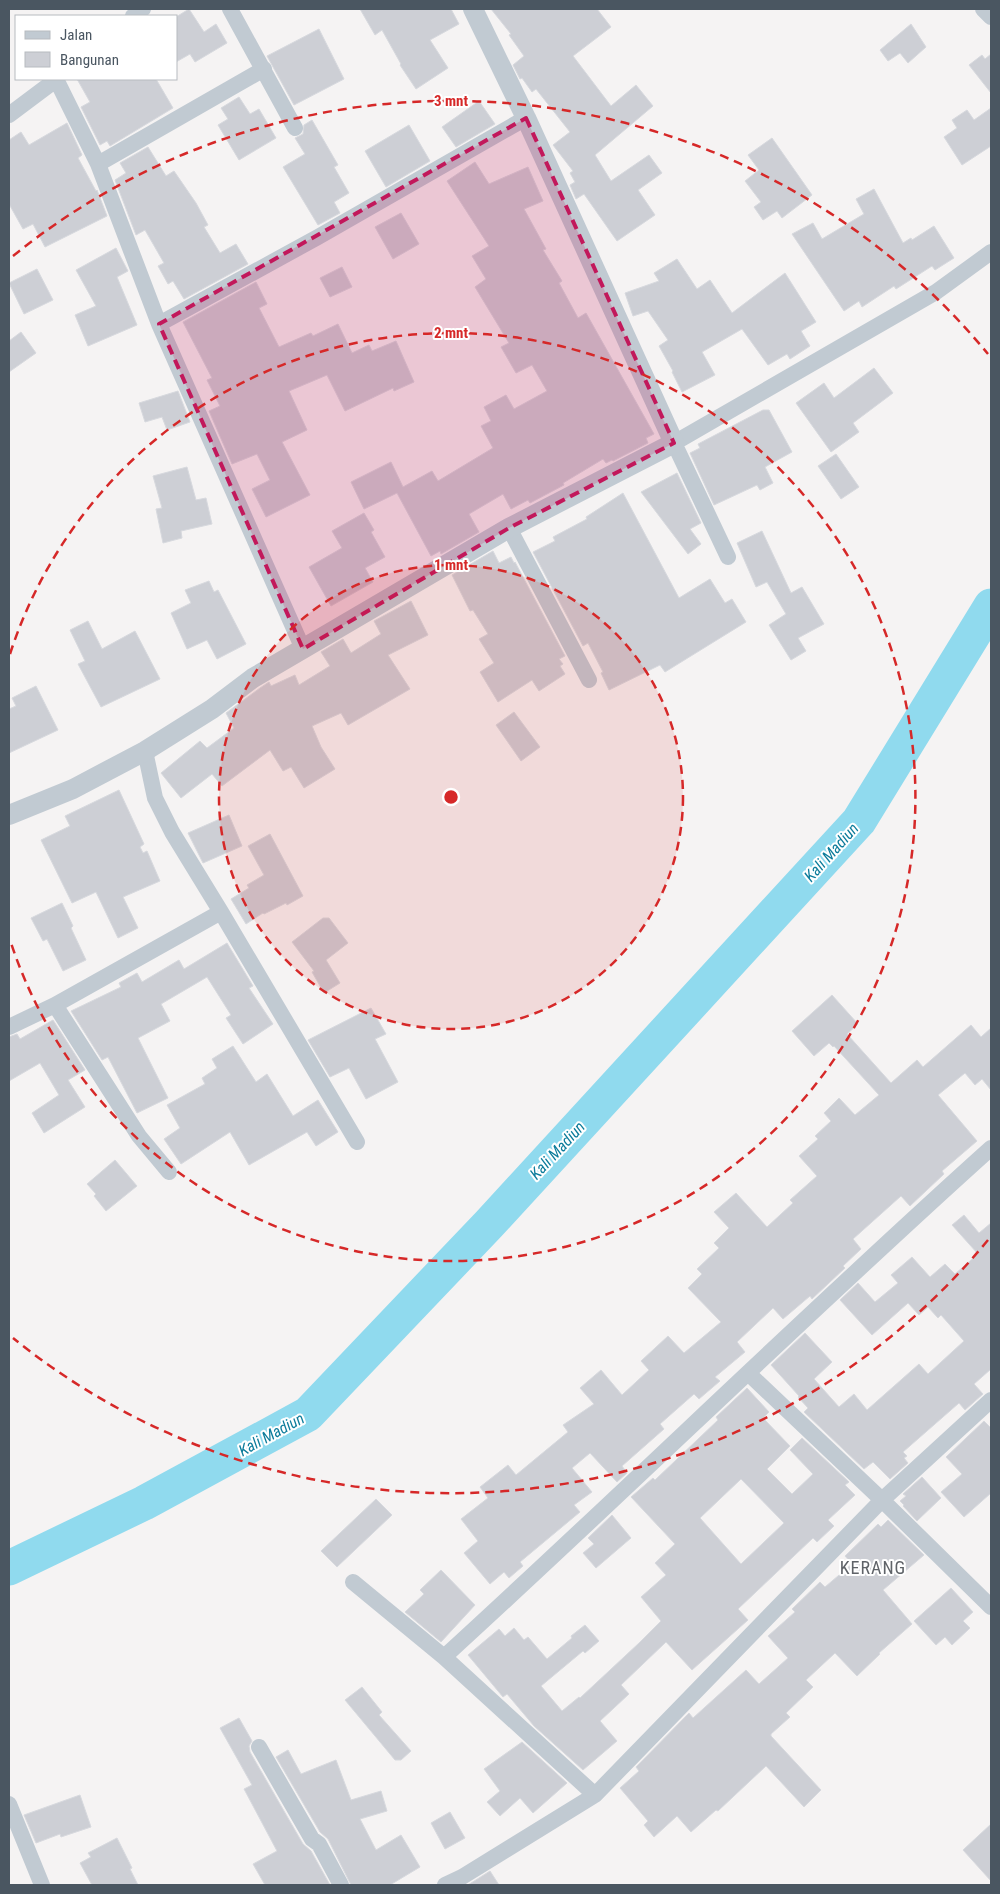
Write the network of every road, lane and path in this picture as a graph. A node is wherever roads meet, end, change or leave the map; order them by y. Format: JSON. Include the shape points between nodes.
{"nodes":[{"id":1,"x":230,"y":9,"type":"edge"},
{"id":2,"x":473,"y":9,"type":"edge"},
{"id":3,"x":984,"y":9,"type":"edge"},
{"id":4,"x":991,"y":17,"type":"edge"},
{"id":5,"x":264,"y":69,"type":"junction"},
{"id":6,"x":55,"y":80,"type":"edge"},
{"id":7,"x":56,"y":80,"type":"edge"},
{"id":8,"x":9,"y":115,"type":"edge"},
{"id":9,"x":526,"y":118,"type":"junction"},
{"id":10,"x":295,"y":128,"type":"dead end"},
{"id":11,"x":98,"y":164,"type":"junction"},
{"id":12,"x":991,"y":252,"type":"edge"},
{"id":13,"x":159,"y":324,"type":"junction"},
{"id":14,"x":674,"y":444,"type":"junction"},
{"id":15,"x":509,"y":528,"type":"junction"},
{"id":16,"x":728,"y":556,"type":"dead end"},
{"id":17,"x":302,"y":649,"type":"junction"},
{"id":18,"x":589,"y":680,"type":"dead end"},
{"id":19,"x":145,"y":751,"type":"junction"},
{"id":20,"x":9,"y":815,"type":"edge"},
{"id":21,"x":221,"y":912,"type":"junction"},
{"id":22,"x":54,"y":1005,"type":"junction"},
{"id":23,"x":9,"y":1027,"type":"edge"},
{"id":24,"x":357,"y":1142,"type":"dead end"},
{"id":25,"x":991,"y":1148,"type":"edge"},
{"id":26,"x":170,"y":1172,"type":"dead end"},
{"id":27,"x":748,"y":1373,"type":"junction"},
{"id":28,"x":991,"y":1400,"type":"edge"},
{"id":29,"x":882,"y":1500,"type":"junction"},
{"id":30,"x":353,"y":1582,"type":"dead end"},
{"id":31,"x":991,"y":1607,"type":"edge"},
{"id":32,"x":444,"y":1657,"type":"junction"},
{"id":33,"x":259,"y":1747,"type":"dead end"},
{"id":34,"x":596,"y":1795,"type":"junction"},
{"id":35,"x":9,"y":1804,"type":"edge"},
{"id":36,"x":42,"y":1885,"type":"edge"},
{"id":37,"x":341,"y":1885,"type":"edge"},
{"id":38,"x":446,"y":1885,"type":"edge"}],
"edges":[{"from":1,"to":5,"type":"street"},
{"from":2,"to":9,"type":"street"},
{"from":3,"to":4,"type":"street"},
{"from":5,"to":10,"type":"street"},
{"from":5,"to":11,"type":"street"},
{"from":6,"to":8,"type":"street"},
{"from":7,"to":11,"type":"street"},
{"from":9,"to":13,"type":"street"},
{"from":9,"to":14,"type":"street"},
{"from":11,"to":13,"type":"street"},
{"from":12,"to":14,"type":"street","via":[[936,292]]},
{"from":13,"to":17,"type":"street"},
{"from":14,"to":15,"type":"street"},
{"from":14,"to":16,"type":"street"},
{"from":15,"to":17,"type":"street"},
{"from":15,"to":18,"type":"street"},
{"from":17,"to":19,"type":"street"},
{"from":19,"to":20,"type":"street","via":[[73,789]]},
{"from":19,"to":21,"type":"street","via":[[155,798]]},
{"from":21,"to":22,"type":"street"},
{"from":21,"to":24,"type":"street"},
{"from":22,"to":23,"type":"street"},
{"from":22,"to":26,"type":"street","via":[[139,1136]]},
{"from":25,"to":27,"type":"street"},
{"from":27,"to":29,"type":"street"},
{"from":27,"to":32,"type":"street"},
{"from":28,"to":29,"type":"street"},
{"from":29,"to":31,"type":"street"},
{"from":29,"to":34,"type":"street"},
{"from":30,"to":32,"type":"street"},
{"from":32,"to":34,"type":"street"},
{"from":33,"to":37,"type":"street"},
{"from":34,"to":38,"type":"street"},
{"from":35,"to":36,"type":"street"}]}
